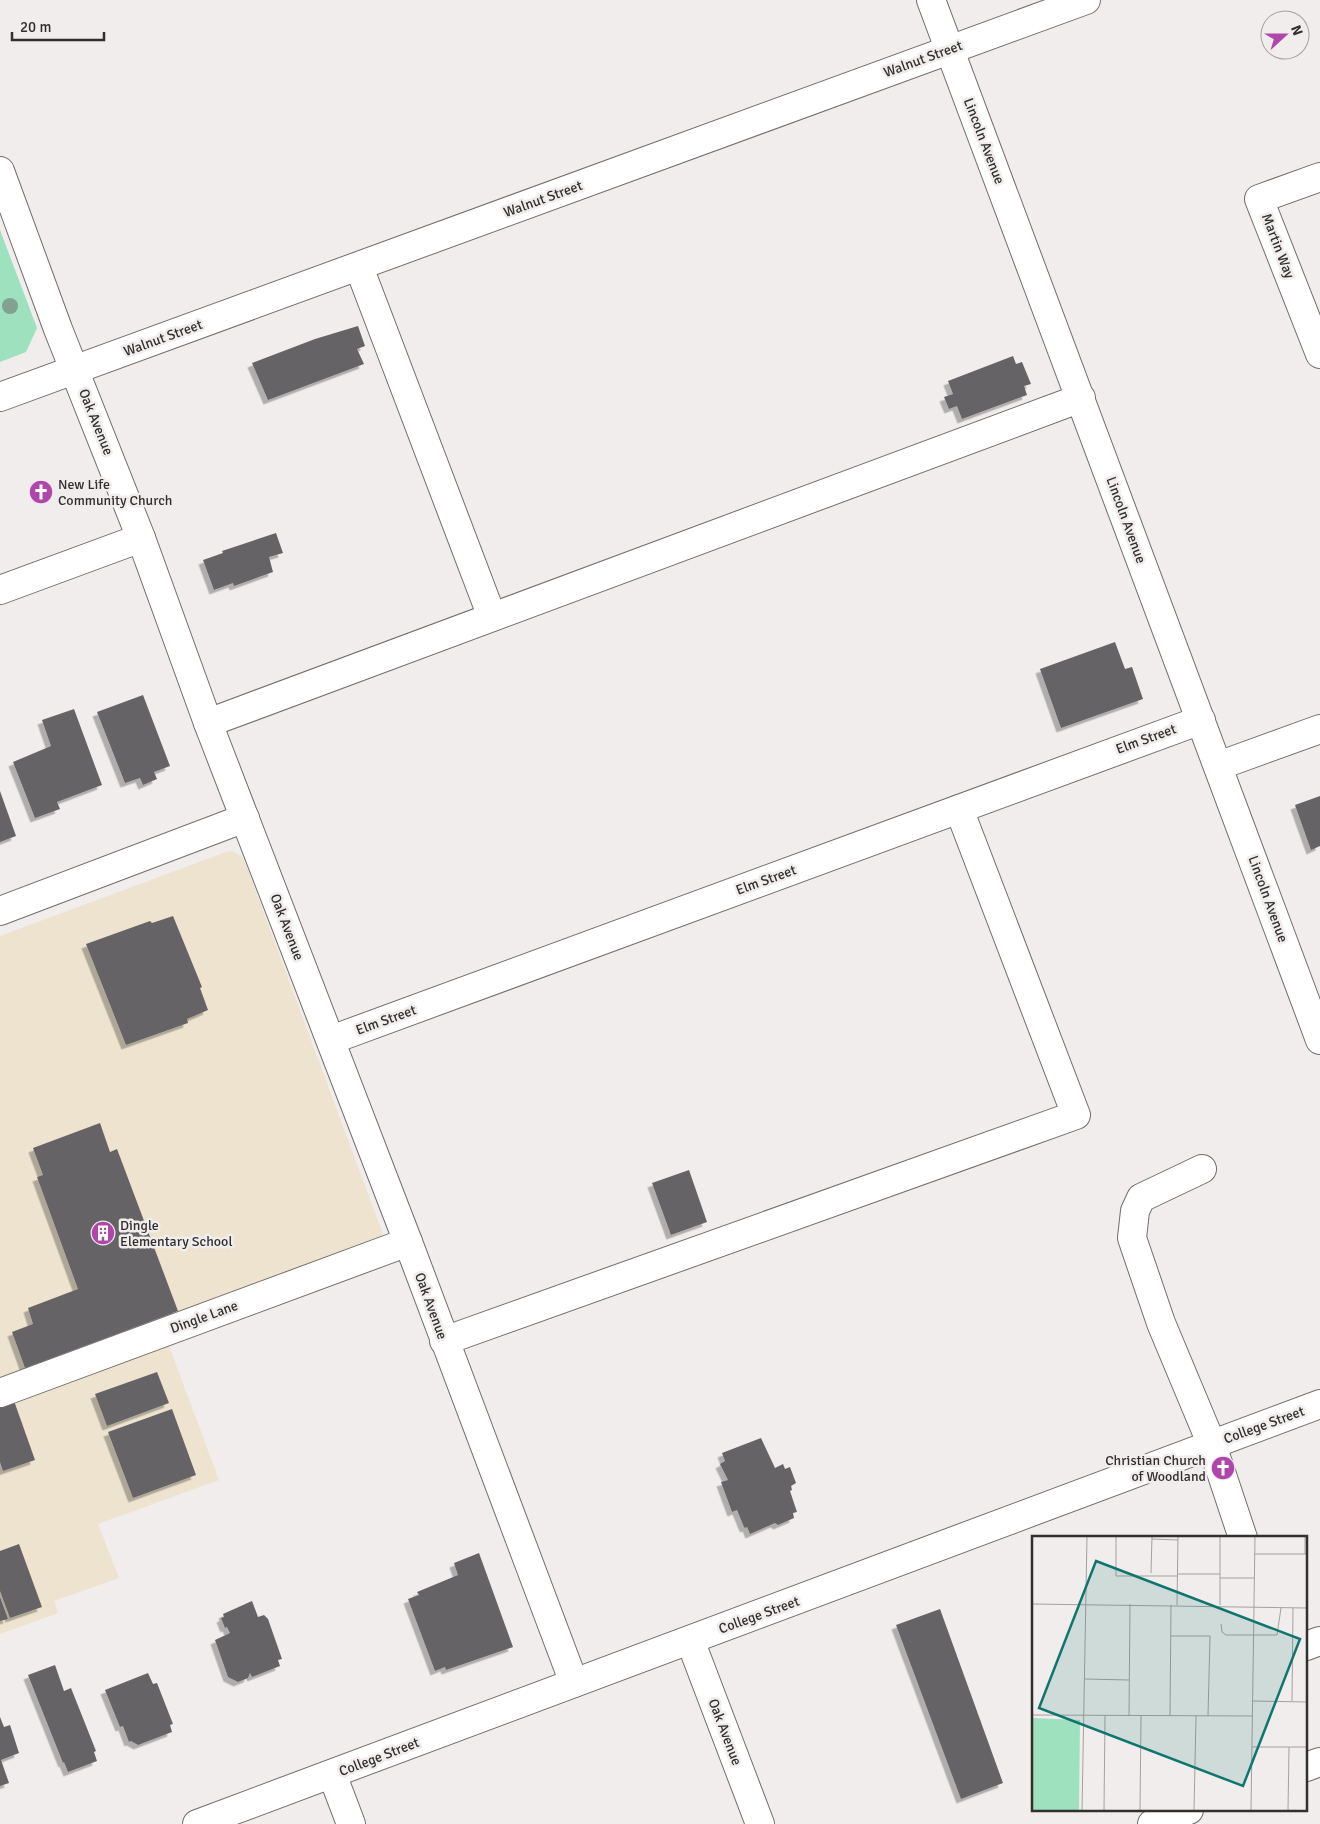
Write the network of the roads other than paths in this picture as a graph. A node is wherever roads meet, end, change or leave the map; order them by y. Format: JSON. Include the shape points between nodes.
{"nodes":[{"id":1,"x":931,"y":0,"type":"edge"},
{"id":2,"x":1086,"y":0,"type":"edge"},
{"id":3,"x":950,"y":50,"type":"junction"},
{"id":4,"x":0,"y":171,"type":"edge"},
{"id":5,"x":1320,"y":177,"type":"edge"},
{"id":6,"x":359,"y":266,"type":"junction"},
{"id":7,"x":1320,"y":354,"type":"edge"},
{"id":8,"x":75,"y":370,"type":"junction"},
{"id":9,"x":0,"y":397,"type":"edge"},
{"id":10,"x":1081,"y":398,"type":"junction"},
{"id":11,"x":141,"y":538,"type":"junction"},
{"id":12,"x":0,"y":590,"type":"edge"},
{"id":13,"x":492,"y":618,"type":"junction"},
{"id":14,"x":1201,"y":720,"type":"junction"},
{"id":15,"x":208,"y":722,"type":"junction"},
{"id":16,"x":1320,"y":729,"type":"edge"},
{"id":17,"x":1218,"y":766,"type":"junction"},
{"id":18,"x":959,"y":809,"type":"junction"},
{"id":19,"x":245,"y":818,"type":"junction"},
{"id":20,"x":0,"y":911,"type":"edge"},
{"id":21,"x":331,"y":1040,"type":"junction"},
{"id":22,"x":1320,"y":1040,"type":"edge"},
{"id":23,"x":1202,"y":1169,"type":"dead end"},
{"id":24,"x":408,"y":1242,"type":"junction"},
{"id":25,"x":444,"y":1341,"type":"junction"},
{"id":26,"x":0,"y":1392,"type":"edge"},
{"id":27,"x":1320,"y":1404,"type":"edge"},
{"id":28,"x":1212,"y":1445,"type":"junction"},
{"id":29,"x":1242,"y":1536,"type":"edge"},
{"id":30,"x":690,"y":1640,"type":"junction"},
{"id":31,"x":574,"y":1683,"type":"junction"},
{"id":32,"x":1320,"y":1762,"type":"edge"},
{"id":33,"x":1308,"y":1766,"type":"edge"},
{"id":34,"x":332,"y":1774,"type":"junction"},
{"id":35,"x":1184,"y":1812,"type":"edge"},
{"id":36,"x":197,"y":1824,"type":"edge"},
{"id":37,"x":351,"y":1824,"type":"edge"},
{"id":38,"x":760,"y":1824,"type":"edge"},
{"id":39,"x":1152,"y":1824,"type":"edge"}],
"edges":[{"from":1,"to":3,"type":"street","name":"Lincoln Avenue"},
{"from":2,"to":3,"type":"street","name":"Walnut Street"},
{"from":3,"to":6,"type":"street","name":"Walnut Street"},
{"from":3,"to":10,"type":"street","name":"Lincoln Avenue"},
{"from":4,"to":8,"type":"street","name":"Oak Avenue"},
{"from":5,"to":7,"type":"street","name":"Martin Way","via":[[1259,199]]},
{"from":6,"to":8,"type":"street","name":"Walnut Street"},
{"from":6,"to":13,"type":"street"},
{"from":8,"to":9,"type":"street","name":"Walnut Street"},
{"from":8,"to":11,"type":"street","name":"Oak Avenue"},
{"from":10,"to":13,"type":"street"},
{"from":10,"to":14,"type":"street","name":"Lincoln Avenue"},
{"from":11,"to":12,"type":"street"},
{"from":11,"to":15,"type":"street","name":"Oak Avenue"},
{"from":13,"to":15,"type":"street"},
{"from":14,"to":17,"type":"street","name":"Lincoln Avenue"},
{"from":14,"to":18,"type":"street","name":"Elm Street"},
{"from":15,"to":19,"type":"street","name":"Oak Avenue"},
{"from":16,"to":17,"type":"street"},
{"from":17,"to":22,"type":"street","name":"Lincoln Avenue"},
{"from":18,"to":21,"type":"street","name":"Elm Street"},
{"from":18,"to":25,"type":"street","via":[[1076,1115]]},
{"from":19,"to":20,"type":"street"},
{"from":19,"to":21,"type":"street","name":"Oak Avenue"},
{"from":21,"to":24,"type":"street","name":"Oak Avenue"},
{"from":23,"to":28,"type":"street","via":[[1141,1198],[1135,1210],[1132,1238],[1161,1323]]},
{"from":24,"to":25,"type":"street","name":"Oak Avenue"},
{"from":24,"to":26,"type":"street","name":"Dingle Lane"},
{"from":25,"to":31,"type":"street","name":"Oak Avenue"},
{"from":27,"to":28,"type":"street","name":"College Street"},
{"from":28,"to":29,"type":"street"},
{"from":28,"to":30,"type":"street","name":"College Street"},
{"from":30,"to":31,"type":"street","name":"College Street"},
{"from":30,"to":38,"type":"street","name":"Oak Avenue"},
{"from":31,"to":34,"type":"street","name":"College Street"},
{"from":32,"to":33,"type":"street"},
{"from":34,"to":36,"type":"street","name":"College Street"},
{"from":34,"to":37,"type":"street"},
{"from":35,"to":39,"type":"street"}]}
